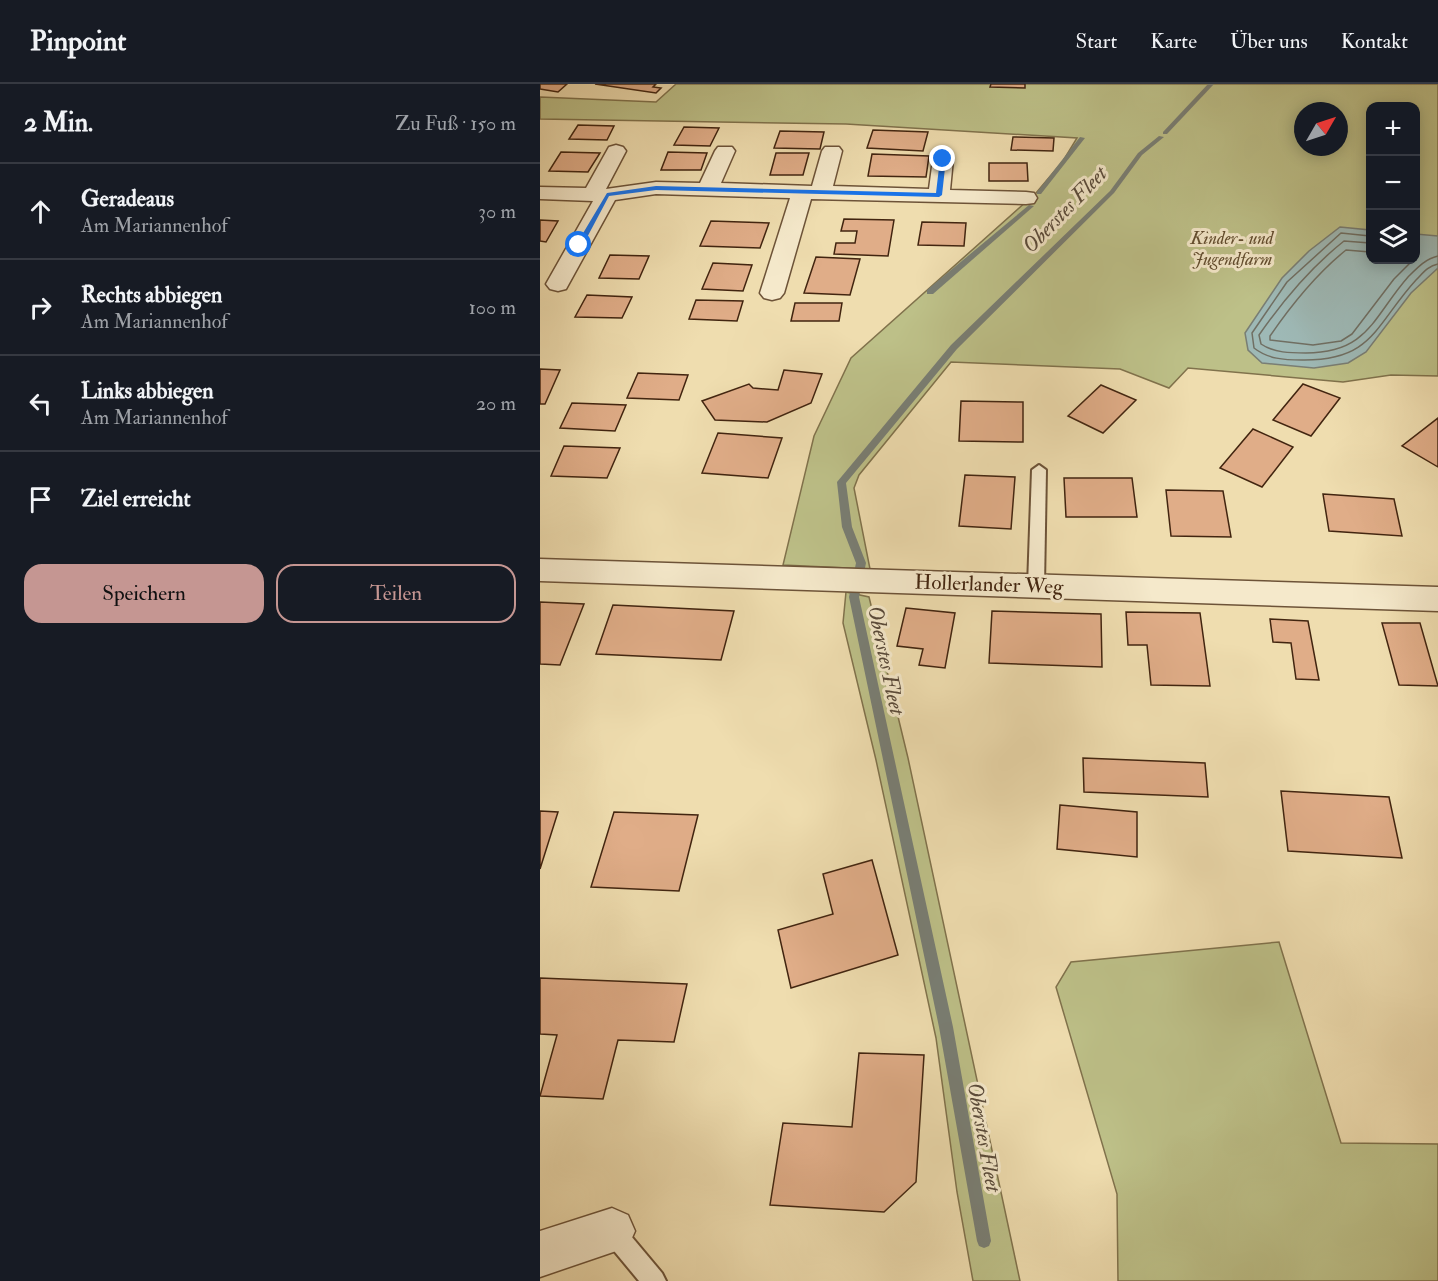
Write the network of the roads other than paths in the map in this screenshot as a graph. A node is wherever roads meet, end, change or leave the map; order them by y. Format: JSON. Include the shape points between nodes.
{"nodes":[{"id":1,"x":616,"y":151,"type":"dead end"},
{"id":2,"x":725,"y":151,"type":"dead end"},
{"id":3,"x":832,"y":151,"type":"dead end"},
{"id":4,"x":943,"y":159,"type":"dead end"},
{"id":5,"x":708,"y":189,"type":"junction"},
{"id":6,"x":812,"y":192,"type":"junction"},
{"id":7,"x":540,"y":193,"type":"edge"},
{"id":8,"x":600,"y":195,"type":"junction"},
{"id":9,"x":939,"y":195,"type":"junction"},
{"id":10,"x":1026,"y":198,"type":"dead end"},
{"id":11,"x":558,"y":284,"type":"dead end"},
{"id":12,"x":772,"y":293,"type":"dead end"},
{"id":13,"x":1039,"y":470,"type":"dead end"},
{"id":14,"x":540,"y":570,"type":"edge"},
{"id":15,"x":1036,"y":586,"type":"junction"},
{"id":16,"x":1438,"y":599,"type":"edge"},
{"id":17,"x":612,"y":1231,"type":"joint"},
{"id":18,"x":540,"y":1254,"type":"edge"},
{"id":19,"x":654,"y":1281,"type":"edge"}],
"edges":[{"from":1,"to":8,"type":"street"},
{"from":2,"to":5,"type":"street"},
{"from":3,"to":6,"type":"street"},
{"from":4,"to":9,"type":"street"},
{"from":5,"to":6,"type":"street"},
{"from":5,"to":8,"type":"street","via":[[656,188]]},
{"from":6,"to":9,"type":"street"},
{"from":6,"to":12,"type":"street"},
{"from":7,"to":8,"type":"street"},
{"from":8,"to":11,"type":"street"},
{"from":9,"to":10,"type":"street"},
{"from":13,"to":15,"type":"lane"},
{"from":14,"to":15,"type":"street","name":"Hollerlander Weg"},
{"from":15,"to":16,"type":"street","name":"Hollerlander Weg"},
{"from":17,"to":18,"type":"street"},
{"from":17,"to":19,"type":"lane"}]}
